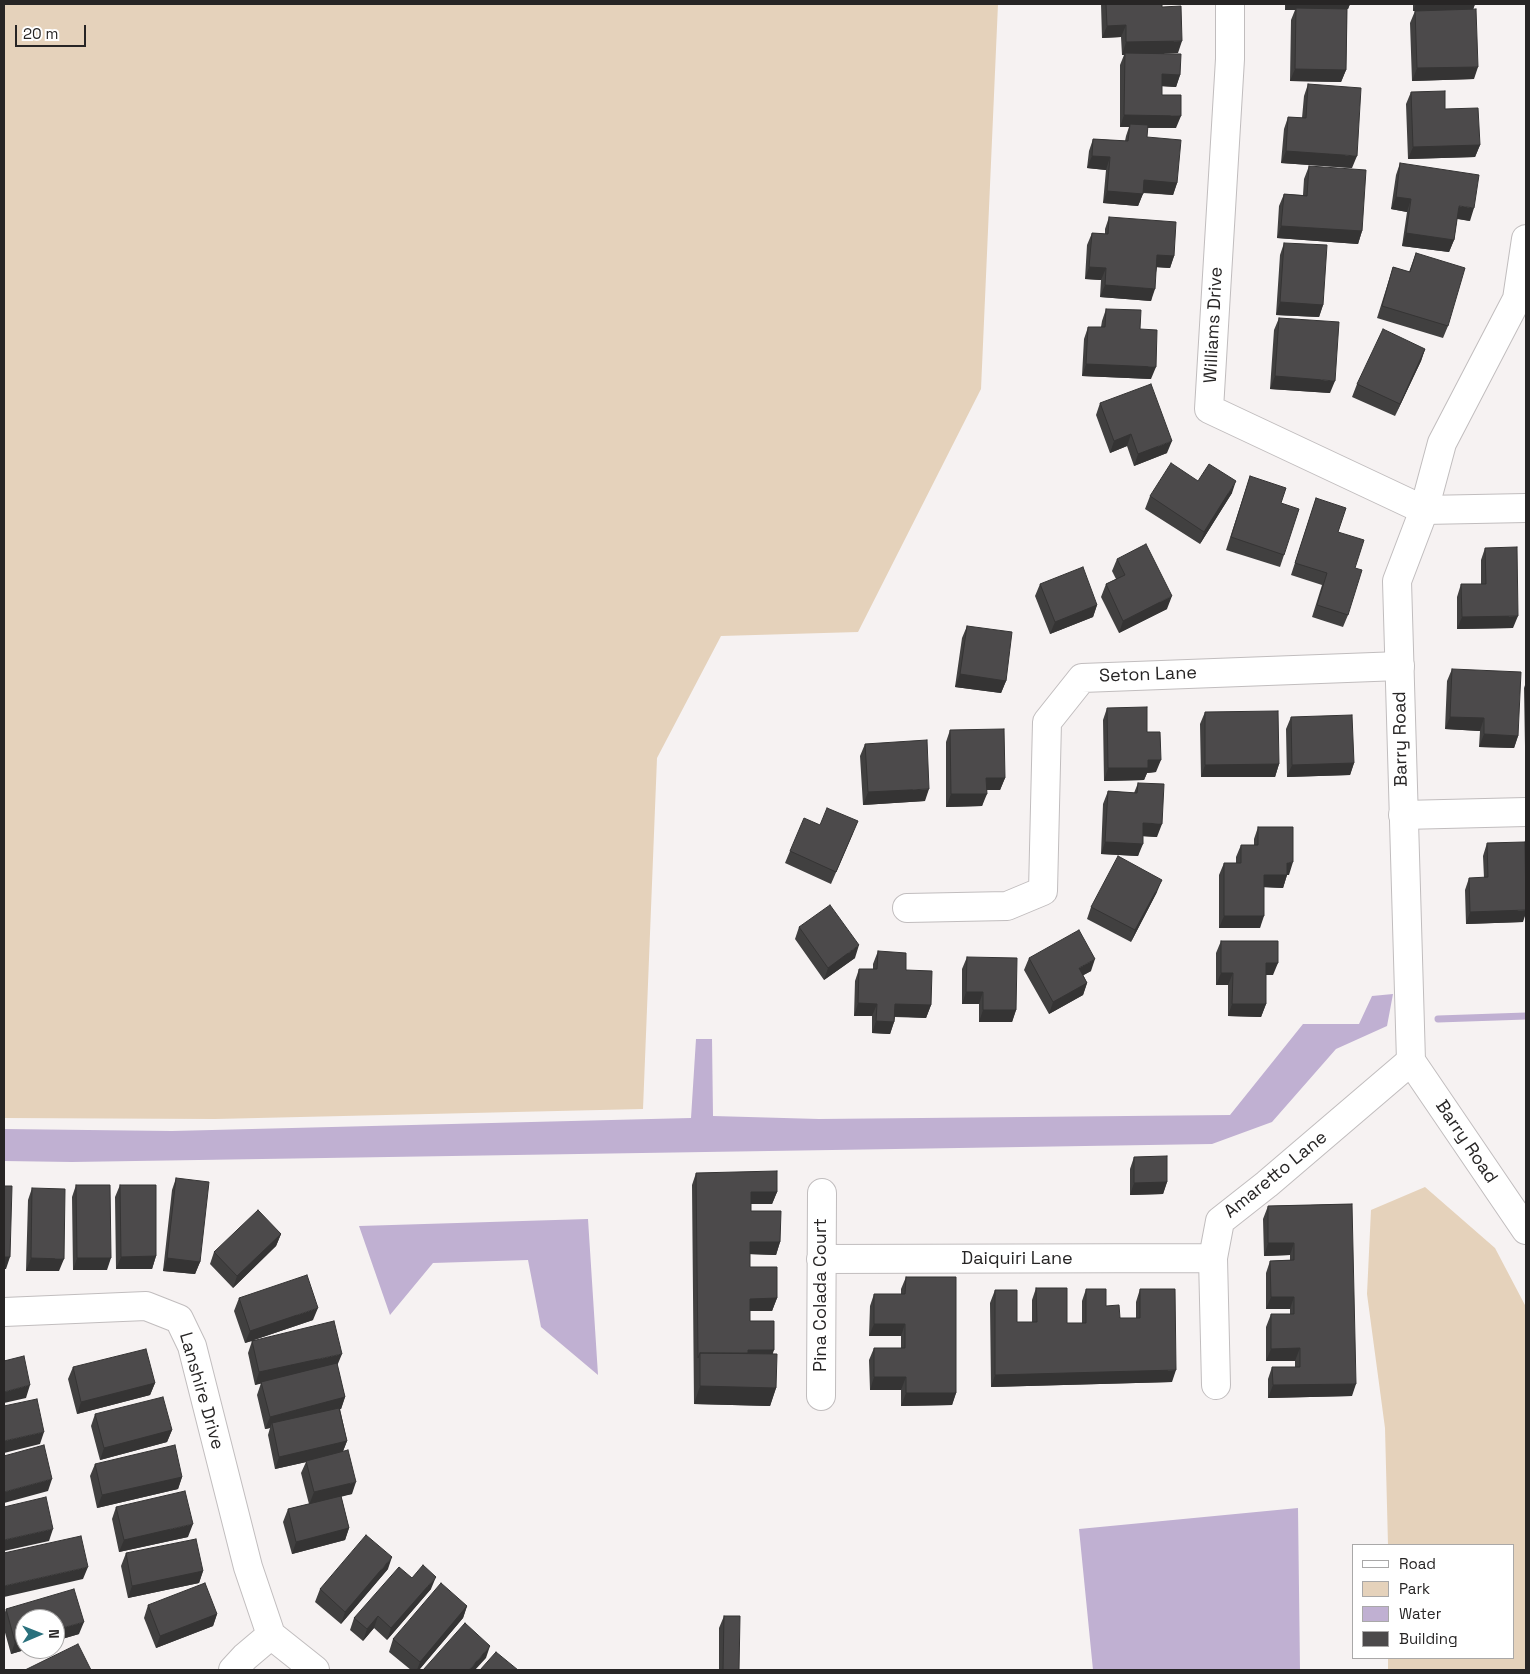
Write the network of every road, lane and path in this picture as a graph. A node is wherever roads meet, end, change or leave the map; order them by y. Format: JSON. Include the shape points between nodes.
{"nodes":[{"id":1,"x":1230,"y":4,"type":"edge"},
{"id":2,"x":1526,"y":239,"type":"edge"},
{"id":3,"x":1526,"y":508,"type":"edge"},
{"id":4,"x":1424,"y":510,"type":"junction"},
{"id":5,"x":1400,"y":666,"type":"junction"},
{"id":6,"x":1526,"y":812,"type":"edge"},
{"id":7,"x":1403,"y":815,"type":"junction"},
{"id":8,"x":907,"y":908,"type":"dead end"},
{"id":9,"x":1411,"y":1061,"type":"junction"},
{"id":10,"x":822,"y":1193,"type":"dead end"},
{"id":11,"x":1526,"y":1230,"type":"edge"},
{"id":12,"x":1213,"y":1258,"type":"junction"},
{"id":13,"x":822,"y":1259,"type":"junction"},
{"id":14,"x":4,"y":1312,"type":"edge"},
{"id":15,"x":1216,"y":1384,"type":"dead end"},
{"id":16,"x":821,"y":1396,"type":"dead end"},
{"id":17,"x":271,"y":1635,"type":"junction"},
{"id":18,"x":233,"y":1670,"type":"edge"},
{"id":19,"x":315,"y":1670,"type":"edge"}],
"edges":[{"from":1,"to":4,"type":"street","name":"Williams Drive","via":[[1230,59],[1209,408]]},
{"from":2,"to":4,"type":"street","name":"Barry Road","via":[[1517,299],[1442,443]]},
{"from":3,"to":4,"type":"street"},
{"from":4,"to":5,"type":"street","name":"Barry Road","via":[[1397,581]]},
{"from":5,"to":7,"type":"street","name":"Barry Road"},
{"from":5,"to":8,"type":"street","name":"Seton Lane","via":[[1082,678],[1046,722],[1043,891],[1008,906]]},
{"from":6,"to":7,"type":"street"},
{"from":7,"to":9,"type":"street","name":"Barry Road"},
{"from":9,"to":11,"type":"street","name":"Barry Road"},
{"from":9,"to":12,"type":"street","name":"Amaretto Lane","via":[[1220,1221]]},
{"from":10,"to":13,"type":"street","name":"Pina Colada Court"},
{"from":12,"to":13,"type":"street","name":"Daiquiri Lane"},
{"from":12,"to":15,"type":"street","name":"Amaretto Lane"},
{"from":13,"to":16,"type":"street","name":"Pina Colada Court"},
{"from":14,"to":17,"type":"street","name":"Lanshire Drive","via":[[146,1306],[179,1318],[192,1346],[248,1568]]},
{"from":17,"to":18,"type":"street"},
{"from":17,"to":19,"type":"street"}]}
